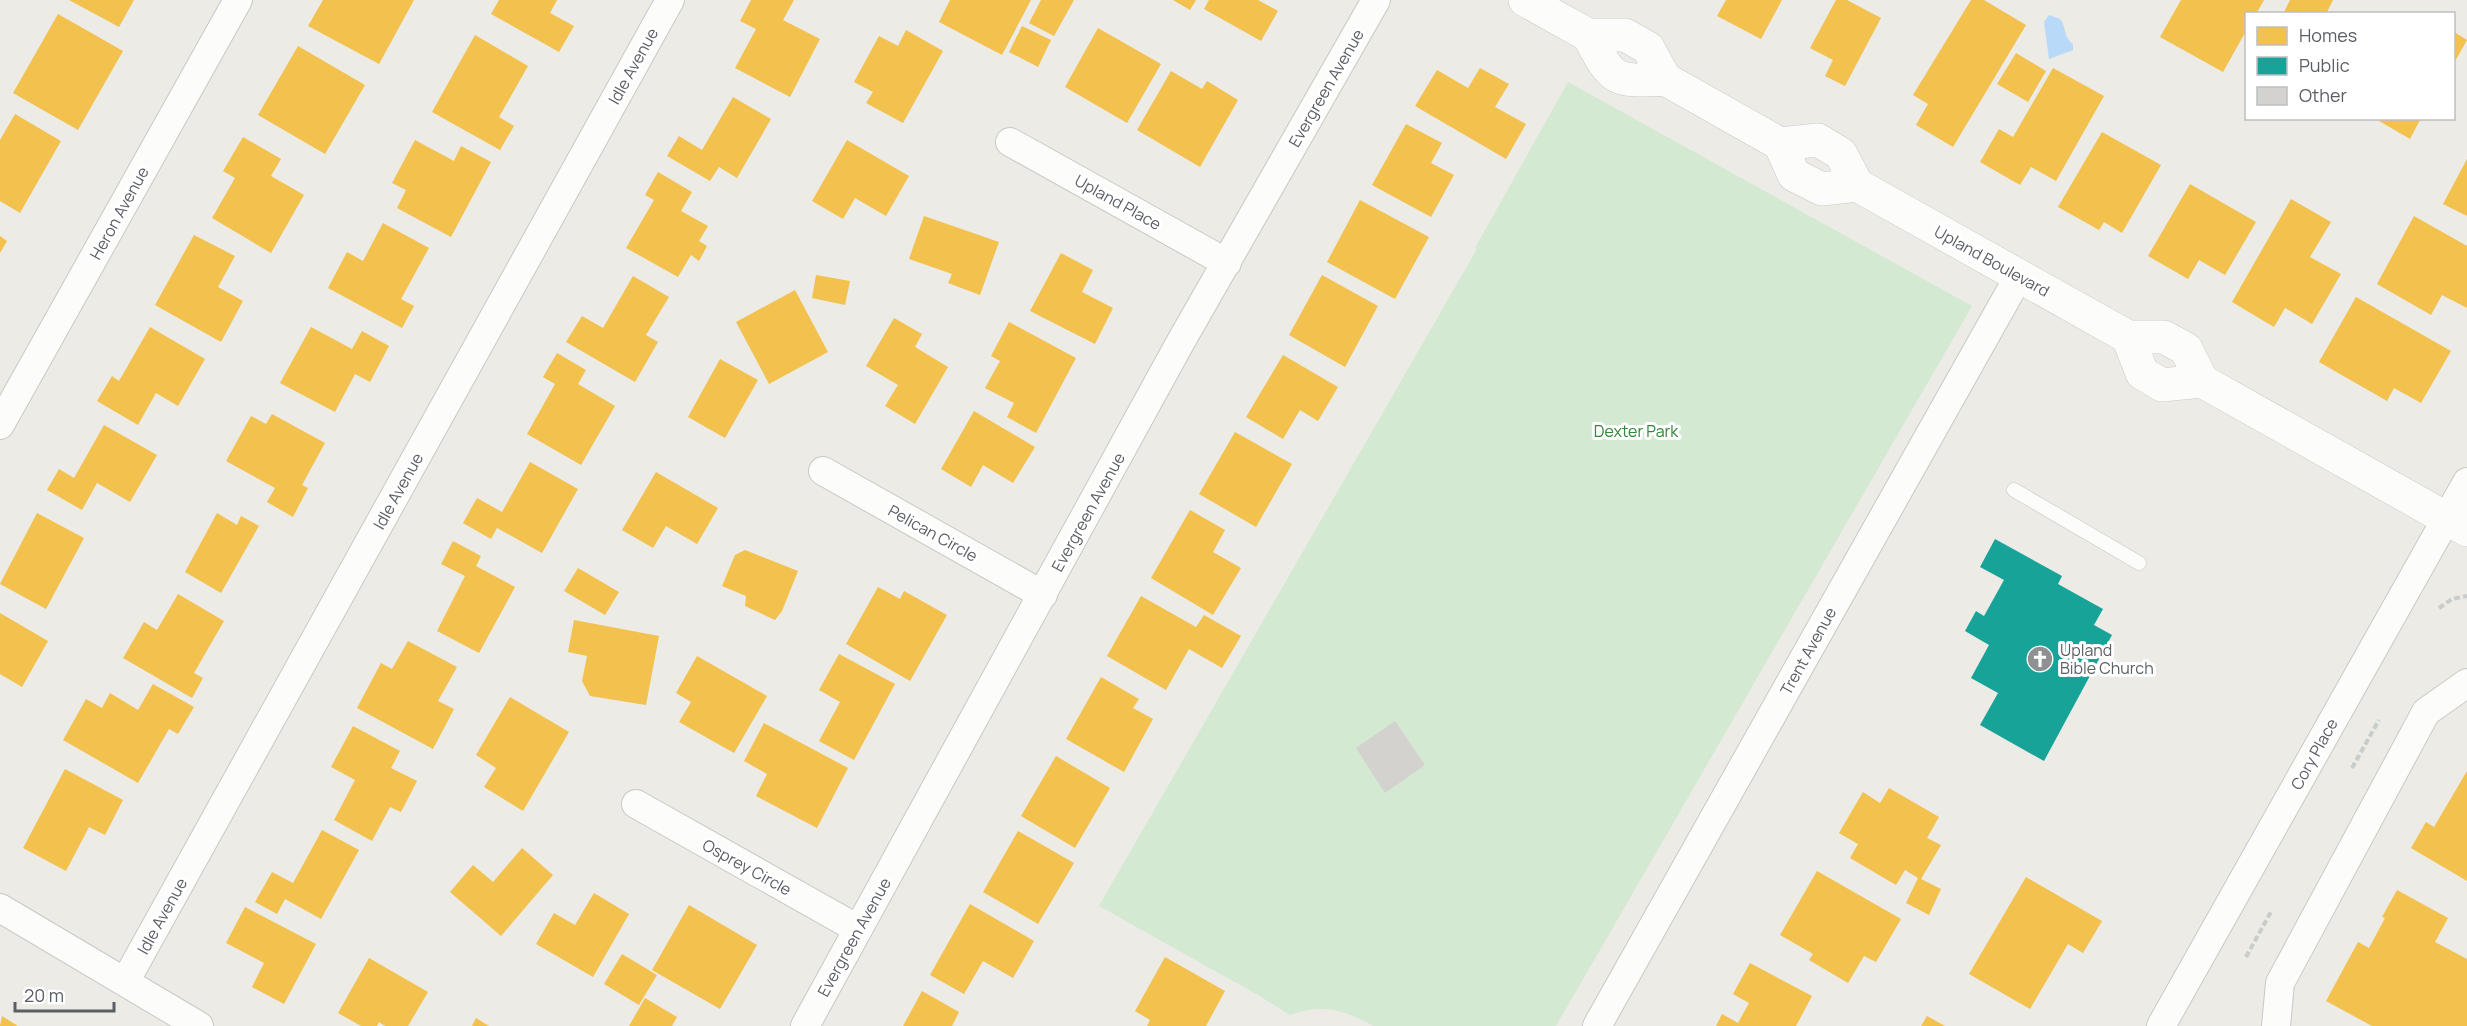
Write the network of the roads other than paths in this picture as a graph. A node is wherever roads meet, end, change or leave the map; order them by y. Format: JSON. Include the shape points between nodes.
{"nodes":[{"id":1,"x":238,"y":0,"type":"edge"},
{"id":2,"x":670,"y":0,"type":"edge"},
{"id":3,"x":1376,"y":0,"type":"edge"},
{"id":4,"x":1526,"y":0,"type":"edge"},
{"id":5,"x":1010,"y":142,"type":"dead end"},
{"id":6,"x":1227,"y":262,"type":"junction"},
{"id":7,"x":2019,"y":276,"type":"junction"},
{"id":8,"x":0,"y":425,"type":"edge"},
{"id":9,"x":823,"y":471,"type":"dead end"},
{"id":10,"x":2467,"y":482,"type":"edge"},
{"id":11,"x":2014,"y":490,"type":"dead end"},
{"id":12,"x":2457,"y":524,"type":"edge"},
{"id":13,"x":2139,"y":563,"type":"dead end"},
{"id":14,"x":1043,"y":596,"type":"junction"},
{"id":15,"x":2467,"y":683,"type":"edge"},
{"id":16,"x":636,"y":804,"type":"dead end"},
{"id":17,"x":0,"y":908,"type":"edge"},
{"id":18,"x":858,"y":929,"type":"junction"},
{"id":19,"x":125,"y":982,"type":"junction"},
{"id":20,"x":199,"y":1026,"type":"edge"},
{"id":21,"x":805,"y":1026,"type":"edge"},
{"id":22,"x":1597,"y":1026,"type":"edge"},
{"id":23,"x":2161,"y":1026,"type":"edge"},
{"id":24,"x":2276,"y":1026,"type":"edge"}],
"edges":[{"from":1,"to":8,"type":"street","name":"Heron Avenue"},
{"from":2,"to":19,"type":"street","name":"Idle Avenue"},
{"from":3,"to":6,"type":"street","name":"Evergreen Avenue"},
{"from":4,"to":7,"type":"street","name":"Upland Boulevard","via":[[1588,35],[1607,70],[1628,81],[1665,80],[1780,144],[1818,140],[1841,154],[1857,185]]},
{"from":5,"to":6,"type":"street","name":"Upland Place"},
{"from":6,"to":14,"type":"street","name":"Evergreen Avenue"},
{"from":7,"to":12,"type":"street","name":"Upland Boulevard","via":[[2128,337],[2164,337],[2186,349],[2202,381]]},
{"from":7,"to":22,"type":"street","name":"Trent Avenue"},
{"from":9,"to":14,"type":"street","name":"Pelican Circle"},
{"from":10,"to":12,"type":"street","name":"Cory Place"},
{"from":11,"to":13,"type":"lane"},
{"from":12,"to":23,"type":"street","name":"Cory Place"},
{"from":14,"to":18,"type":"street","name":"Evergreen Avenue"},
{"from":15,"to":24,"type":"street","via":[[2426,712],[2280,983]]},
{"from":16,"to":18,"type":"street","name":"Osprey Circle"},
{"from":17,"to":19,"type":"street"},
{"from":18,"to":21,"type":"street","name":"Evergreen Avenue"},
{"from":19,"to":20,"type":"street"}]}
